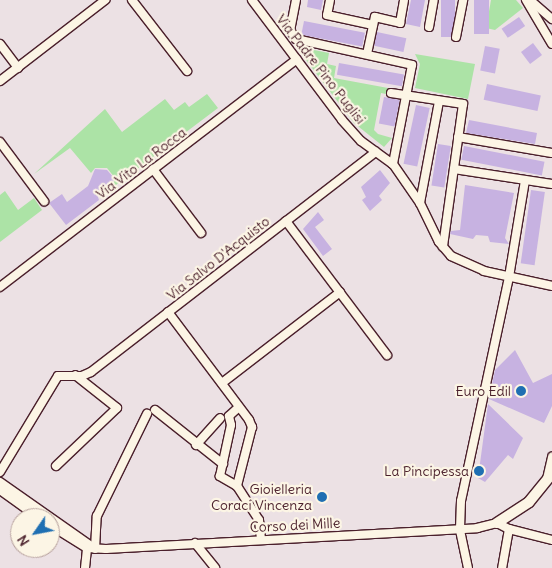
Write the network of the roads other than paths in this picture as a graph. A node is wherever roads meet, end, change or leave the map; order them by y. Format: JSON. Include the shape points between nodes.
{"nodes":[{"id":1,"x":105,"y":0,"type":"edge"},
{"id":2,"x":132,"y":0,"type":"edge"},
{"id":3,"x":252,"y":0,"type":"edge"},
{"id":4,"x":296,"y":0,"type":"edge"},
{"id":5,"x":330,"y":0,"type":"edge"},
{"id":6,"x":404,"y":0,"type":"edge"},
{"id":7,"x":434,"y":0,"type":"edge"},
{"id":8,"x":463,"y":0,"type":"edge"},
{"id":9,"x":526,"y":0,"type":"edge"},
{"id":10,"x":530,"y":0,"type":"edge"},
{"id":11,"x":551,"y":15,"type":"edge"},
{"id":12,"x":540,"y":19,"type":"junction"},
{"id":13,"x":373,"y":25,"type":"junction"},
{"id":14,"x":429,"y":28,"type":"dead end"},
{"id":15,"x":456,"y":36,"type":"dead end"},
{"id":16,"x":0,"y":44,"type":"edge"},
{"id":17,"x":552,"y":44,"type":"edge"},
{"id":18,"x":367,"y":54,"type":"junction"},
{"id":19,"x":297,"y":59,"type":"junction"},
{"id":20,"x":18,"y":68,"type":"junction"},
{"id":21,"x":187,"y":72,"type":"dead end"},
{"id":22,"x":0,"y":81,"type":"edge"},
{"id":23,"x":391,"y":93,"type":"dead end"},
{"id":24,"x":407,"y":95,"type":"junction"},
{"id":25,"x":439,"y":101,"type":"junction"},
{"id":26,"x":458,"y":137,"type":"junction"},
{"id":27,"x":0,"y":142,"type":"edge"},
{"id":28,"x":376,"y":152,"type":"junction"},
{"id":29,"x":552,"y":154,"type":"edge"},
{"id":30,"x":393,"y":164,"type":"junction"},
{"id":31,"x":153,"y":169,"type":"junction"},
{"id":32,"x":454,"y":169,"type":"junction"},
{"id":33,"x":525,"y":180,"type":"junction"},
{"id":34,"x":552,"y":184,"type":"edge"},
{"id":35,"x":44,"y":201,"type":"dead end"},
{"id":36,"x":420,"y":203,"type":"junction"},
{"id":37,"x":286,"y":221,"type":"junction"},
{"id":38,"x":201,"y":233,"type":"dead end"},
{"id":39,"x":443,"y":247,"type":"junction"},
{"id":40,"x":508,"y":277,"type":"junction"},
{"id":41,"x":552,"y":286,"type":"edge"},
{"id":42,"x":0,"y":287,"type":"edge"},
{"id":43,"x":340,"y":292,"type":"junction"},
{"id":44,"x":168,"y":312,"type":"junction"},
{"id":45,"x":388,"y":355,"type":"dead end"},
{"id":46,"x":73,"y":374,"type":"junction"},
{"id":47,"x":222,"y":383,"type":"junction"},
{"id":48,"x":239,"y":407,"type":"junction"},
{"id":49,"x":155,"y":410,"type":"dead end"},
{"id":50,"x":147,"y":414,"type":"dead end"},
{"id":51,"x":220,"y":418,"type":"dead end"},
{"id":52,"x":196,"y":445,"type":"junction"},
{"id":53,"x":552,"y":456,"type":"edge"},
{"id":54,"x":223,"y":464,"type":"junction"},
{"id":55,"x":56,"y":466,"type":"dead end"},
{"id":56,"x":0,"y":472,"type":"edge"},
{"id":57,"x":549,"y":478,"type":"edge"},
{"id":58,"x":0,"y":482,"type":"edge"},
{"id":59,"x":237,"y":486,"type":"junction"},
{"id":60,"x":0,"y":490,"type":"edge"},
{"id":61,"x":26,"y":508,"type":"edge"},
{"id":62,"x":497,"y":523,"type":"junction"},
{"id":63,"x":460,"y":529,"type":"junction"},
{"id":64,"x":510,"y":530,"type":"junction"},
{"id":65,"x":60,"y":531,"type":"edge"},
{"id":66,"x":262,"y":539,"type":"junction"},
{"id":67,"x":552,"y":540,"type":"edge"},
{"id":68,"x":195,"y":543,"type":"junction"},
{"id":69,"x":91,"y":548,"type":"junction"},
{"id":70,"x":85,"y":568,"type":"edge"},
{"id":71,"x":215,"y":568,"type":"edge"},
{"id":72,"x":468,"y":568,"type":"edge"},
{"id":73,"x":502,"y":568,"type":"edge"}],
"edges":[{"from":1,"to":20,"type":"street"},
{"from":2,"to":21,"type":"street"},
{"from":3,"to":19,"type":"street","name":"Via Padre Pino Puglisi"},
{"from":4,"to":18,"type":"street","via":[[290,30],[296,39]]},
{"from":5,"to":13,"type":"street","via":[[327,15]]},
{"from":6,"to":13,"type":"street","via":[[400,23],[375,17]]},
{"from":7,"to":14,"type":"street"},
{"from":8,"to":15,"type":"street"},
{"from":9,"to":12,"type":"street"},
{"from":10,"to":11,"type":"street"},
{"from":11,"to":12,"type":"street"},
{"from":12,"to":17,"type":"street"},
{"from":13,"to":18,"type":"street"},
{"from":16,"to":20,"type":"street"},
{"from":18,"to":24,"type":"street","via":[[412,65]]},
{"from":19,"to":28,"type":"street","name":"Via Padre Pino Puglisi","via":[[342,120]]},
{"from":19,"to":31,"type":"street","name":"Via Vito La Rocca"},
{"from":20,"to":22,"type":"street"},
{"from":23,"to":24,"type":"street"},
{"from":24,"to":25,"type":"street"},
{"from":24,"to":30,"type":"street"},
{"from":25,"to":26,"type":"street","via":[[463,104]]},
{"from":25,"to":36,"type":"street"},
{"from":26,"to":29,"type":"street"},
{"from":26,"to":32,"type":"street"},
{"from":27,"to":35,"type":"street"},
{"from":28,"to":30,"type":"street","name":"Via Padre Pino Puglisi"},
{"from":28,"to":37,"type":"street","name":"Via Salvo D'Acquisto"},
{"from":30,"to":36,"type":"street","name":"Via Padre Pino Puglisi"},
{"from":31,"to":38,"type":"street"},
{"from":31,"to":42,"type":"street","name":"Via Vito La Rocca"},
{"from":32,"to":33,"type":"street"},
{"from":32,"to":39,"type":"street"},
{"from":33,"to":34,"type":"street"},
{"from":33,"to":40,"type":"street"},
{"from":36,"to":39,"type":"street","name":"Via Padre Pino Puglisi"},
{"from":37,"to":43,"type":"street"},
{"from":37,"to":44,"type":"street","name":"Via Salvo D'Acquisto"},
{"from":39,"to":40,"type":"street","name":"Via Padre Pino Puglisi","via":[[464,264]]},
{"from":40,"to":41,"type":"street","name":"Via Padre Pino Puglisi"},
{"from":40,"to":63,"type":"street","via":[[461,501]]},
{"from":43,"to":45,"type":"street"},
{"from":43,"to":47,"type":"street"},
{"from":44,"to":46,"type":"street","name":"Via Salvo D'Acquisto","via":[[91,372]]},
{"from":44,"to":47,"type":"street"},
{"from":46,"to":55,"type":"street","via":[[117,408]]},
{"from":46,"to":56,"type":"street","name":"Via Salvo D'Acquisto","via":[[54,380]]},
{"from":47,"to":48,"type":"street"},
{"from":48,"to":54,"type":"street","via":[[230,416]]},
{"from":48,"to":59,"type":"street","via":[[252,427]]},
{"from":49,"to":52,"type":"street"},
{"from":50,"to":69,"type":"street","via":[[97,516]]},
{"from":51,"to":52,"type":"street"},
{"from":52,"to":54,"type":"street"},
{"from":53,"to":57,"type":"street"},
{"from":54,"to":59,"type":"street","via":[[220,476]]},
{"from":57,"to":62,"type":"main road","via":[[529,502]]},
{"from":58,"to":69,"type":"street"},
{"from":59,"to":66,"type":"street","via":[[259,520]]},
{"from":60,"to":61,"type":"street"},
{"from":62,"to":63,"type":"street","name":"Corso dei Mille"},
{"from":62,"to":64,"type":"street"},
{"from":63,"to":66,"type":"street","name":"Corso dei Mille"},
{"from":63,"to":72,"type":"street"},
{"from":64,"to":67,"type":"street"},
{"from":64,"to":73,"type":"street"},
{"from":65,"to":69,"type":"street"},
{"from":66,"to":68,"type":"street","name":"Corso dei Mille"},
{"from":68,"to":69,"type":"street","name":"Corso dei Mille"},
{"from":68,"to":71,"type":"street"},
{"from":69,"to":70,"type":"street"}]}
